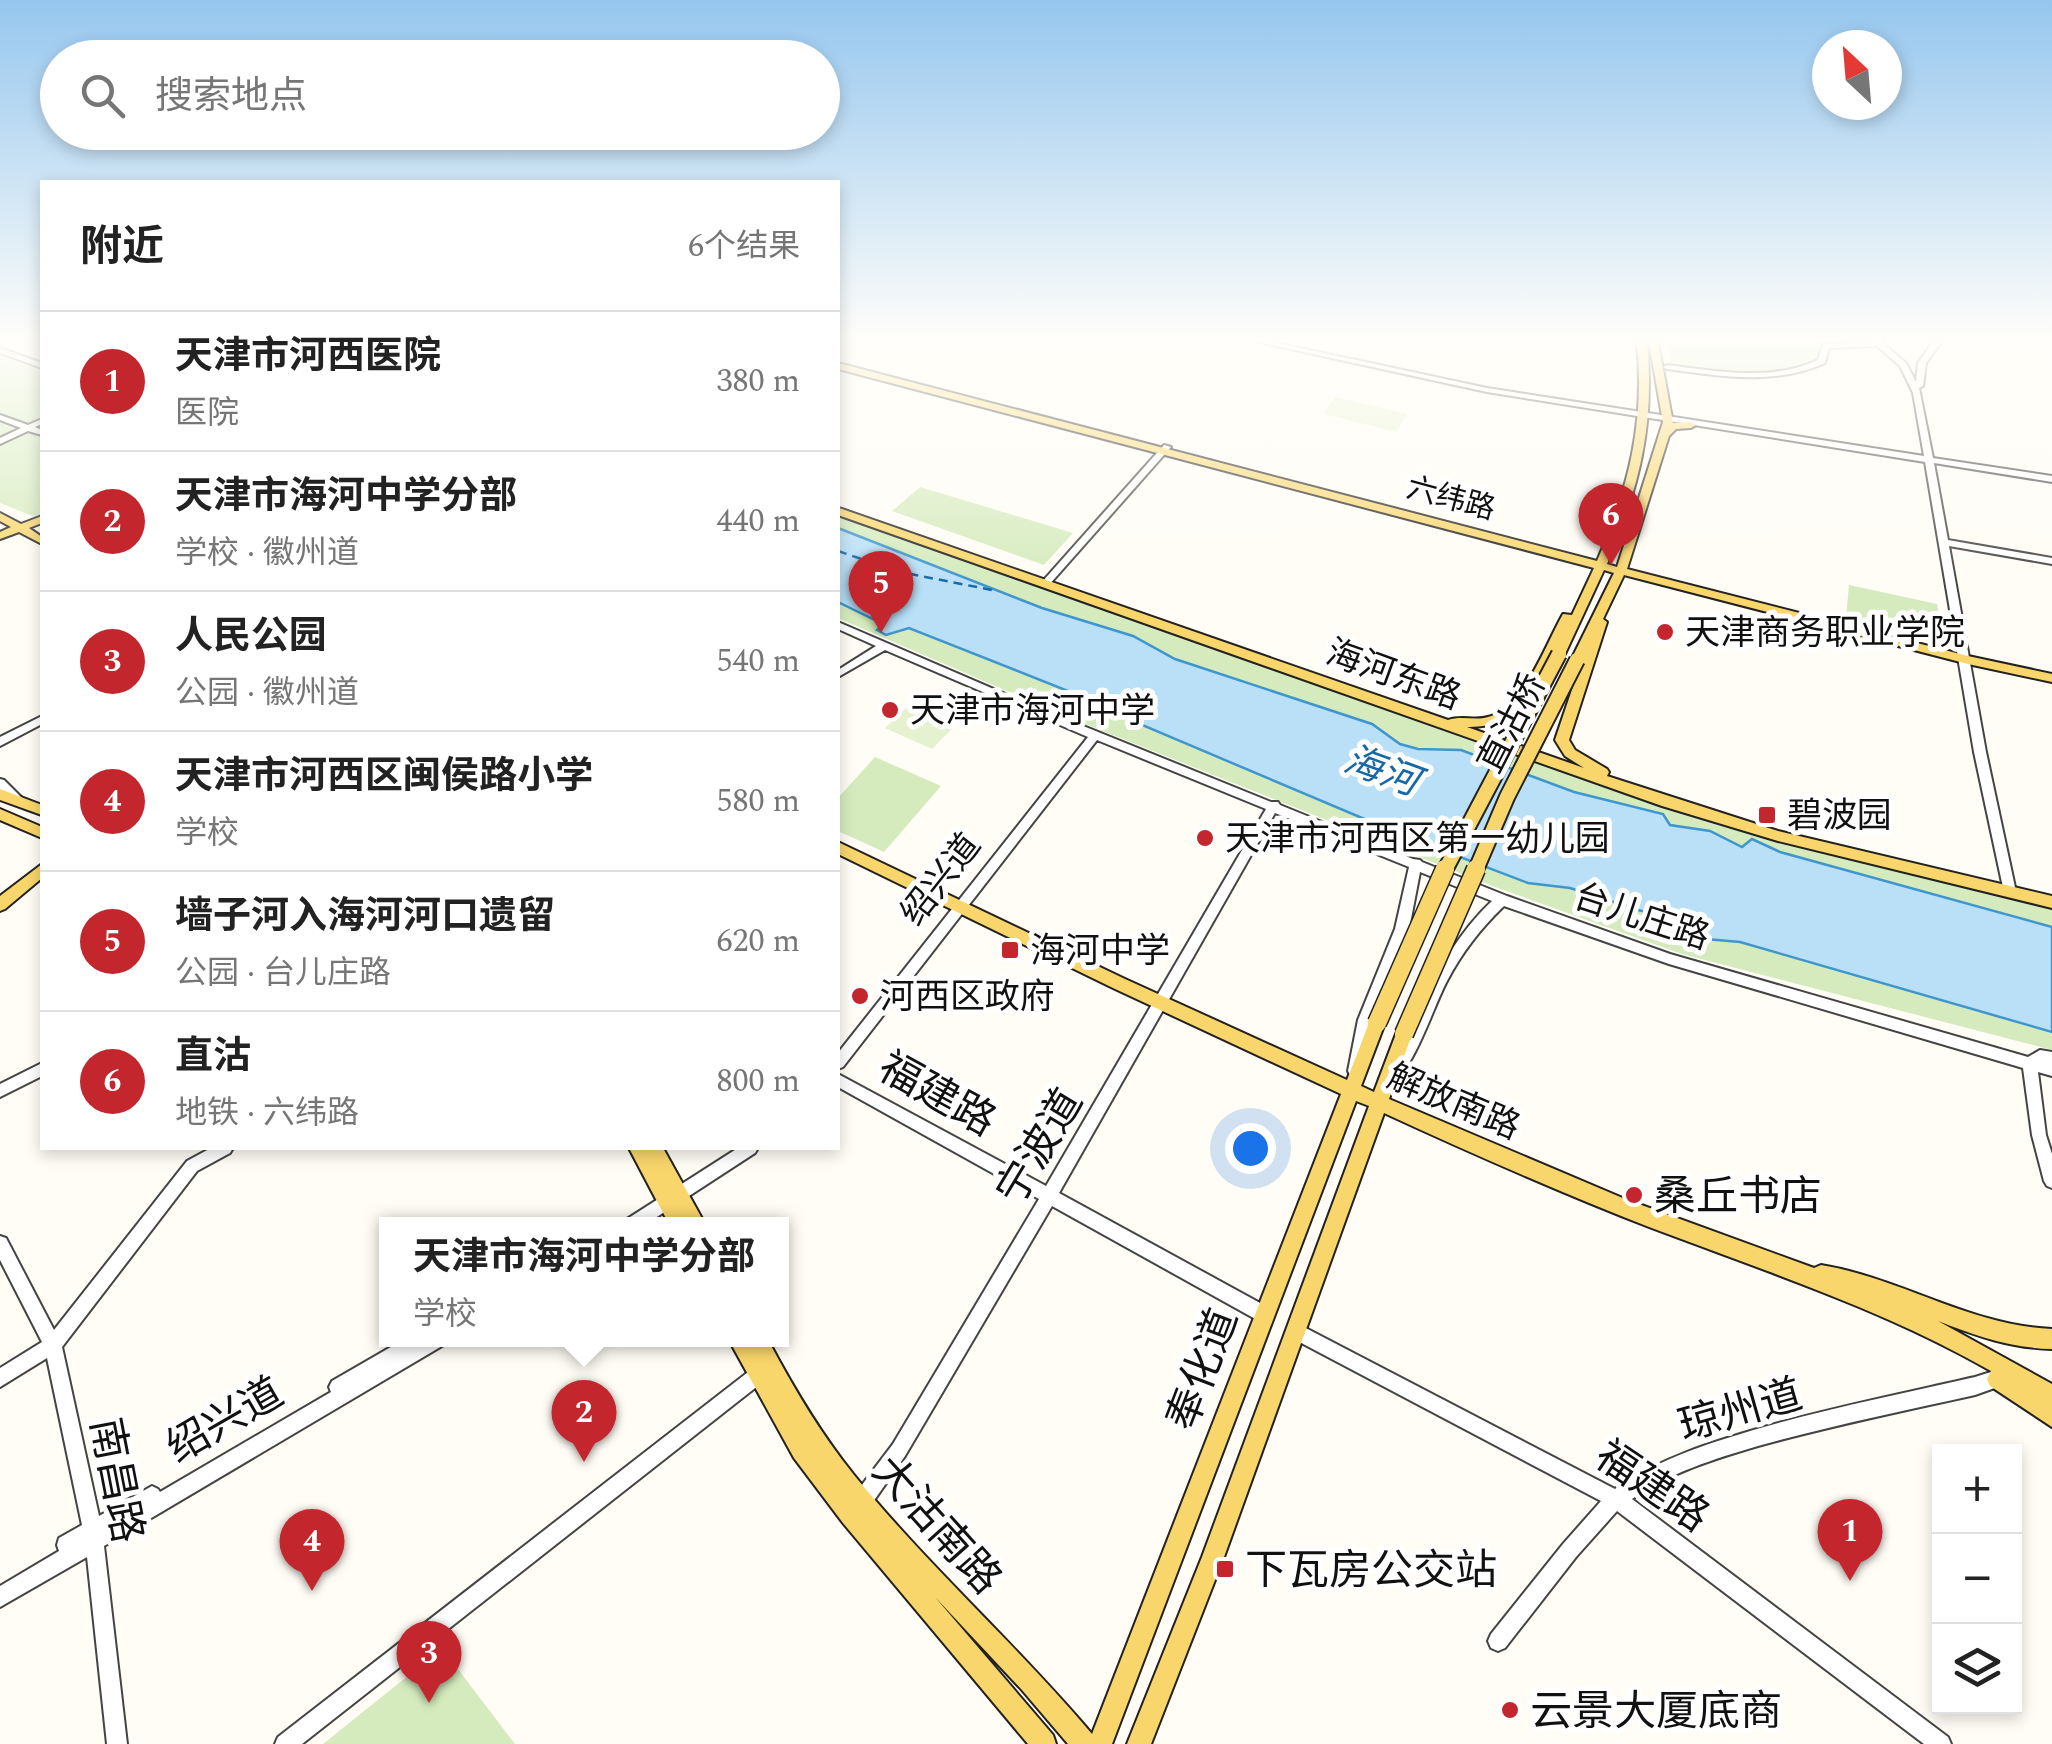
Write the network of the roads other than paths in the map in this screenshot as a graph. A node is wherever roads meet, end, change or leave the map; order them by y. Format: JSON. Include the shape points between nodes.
{"nodes":[{"id":1,"x":17,"y":423,"type":"edge"},
{"id":2,"x":33,"y":423,"type":"edge"},
{"id":3,"x":1070,"y":423,"type":"edge"},
{"id":4,"x":1644,"y":423,"type":"edge"},
{"id":5,"x":1665,"y":423,"type":"edge"},
{"id":6,"x":1693,"y":423,"type":"edge"},
{"id":7,"x":1922,"y":423,"type":"edge"},
{"id":8,"x":1924,"y":423,"type":"edge"},
{"id":9,"x":26,"y":427,"type":"junction"},
{"id":10,"x":40,"y":432,"type":"edge"},
{"id":11,"x":0,"y":440,"type":"edge"},
{"id":12,"x":1166,"y":448,"type":"junction"},
{"id":13,"x":1929,"y":457,"type":"junction"},
{"id":14,"x":2052,"y":479,"type":"edge"},
{"id":15,"x":840,"y":509,"type":"edge"},
{"id":16,"x":0,"y":516,"type":"edge"},
{"id":17,"x":37,"y":530,"type":"edge"},
{"id":18,"x":0,"y":536,"type":"edge"},
{"id":19,"x":1947,"y":542,"type":"junction"},
{"id":20,"x":0,"y":545,"type":"edge"},
{"id":21,"x":2052,"y":561,"type":"edge"},
{"id":22,"x":1602,"y":562,"type":"junction"},
{"id":23,"x":1622,"y":568,"type":"junction"},
{"id":24,"x":1047,"y":581,"type":"junction"},
{"id":25,"x":1588,"y":597,"type":"junction"},
{"id":26,"x":1602,"y":606,"type":"junction"},
{"id":27,"x":840,"y":626,"type":"edge"},
{"id":28,"x":884,"y":646,"type":"junction"},
{"id":29,"x":1965,"y":656,"type":"junction"},
{"id":30,"x":840,"y":673,"type":"edge"},
{"id":31,"x":2052,"y":674,"type":"edge"},
{"id":32,"x":40,"y":721,"type":"edge"},
{"id":33,"x":1454,"y":722,"type":"junction"},
{"id":34,"x":1095,"y":735,"type":"junction"},
{"id":35,"x":0,"y":742,"type":"edge"},
{"id":36,"x":1606,"y":774,"type":"junction"},
{"id":37,"x":0,"y":783,"type":"edge"},
{"id":38,"x":0,"y":794,"type":"edge"},
{"id":39,"x":18,"y":801,"type":"junction"},
{"id":40,"x":1274,"y":805,"type":"junction"},
{"id":41,"x":40,"y":809,"type":"edge"},
{"id":42,"x":0,"y":814,"type":"edge"},
{"id":43,"x":40,"y":831,"type":"edge"},
{"id":44,"x":840,"y":849,"type":"edge"},
{"id":45,"x":1416,"y":863,"type":"junction"},
{"id":46,"x":40,"y":872,"type":"edge"},
{"id":47,"x":40,"y":885,"type":"edge"},
{"id":48,"x":2013,"y":888,"type":"junction"},
{"id":49,"x":2052,"y":892,"type":"edge"},
{"id":50,"x":1502,"y":900,"type":"junction"},
{"id":51,"x":2052,"y":902,"type":"edge"},
{"id":52,"x":0,"y":904,"type":"edge"},
{"id":53,"x":958,"y":907,"type":"junction"},
{"id":54,"x":0,"y":913,"type":"edge"},
{"id":55,"x":1160,"y":1004,"type":"junction"},
{"id":56,"x":1377,"y":1023,"type":"joint"},
{"id":57,"x":1404,"y":1034,"type":"joint"},
{"id":58,"x":2052,"y":1058,"type":"edge"},
{"id":59,"x":840,"y":1060,"type":"edge"},
{"id":60,"x":2030,"y":1064,"type":"junction"},
{"id":61,"x":40,"y":1069,"type":"edge"},
{"id":62,"x":2052,"y":1070,"type":"edge"},
{"id":63,"x":840,"y":1081,"type":"edge"},
{"id":64,"x":1352,"y":1084,"type":"junction"},
{"id":65,"x":0,"y":1091,"type":"edge"},
{"id":66,"x":1379,"y":1095,"type":"junction"},
{"id":67,"x":1330,"y":1144,"type":"junction"},
{"id":68,"x":221,"y":1150,"type":"edge"},
{"id":69,"x":639,"y":1150,"type":"edge"},
{"id":70,"x":655,"y":1150,"type":"edge"},
{"id":71,"x":747,"y":1150,"type":"edge"},
{"id":72,"x":1359,"y":1155,"type":"junction"},
{"id":73,"x":2052,"y":1181,"type":"edge"},
{"id":74,"x":1049,"y":1197,"type":"junction"},
{"id":75,"x":671,"y":1199,"type":"junction"},
{"id":76,"x":633,"y":1217,"type":"edge"},
{"id":77,"x":644,"y":1217,"type":"edge"},
{"id":78,"x":677,"y":1217,"type":"edge"},
{"id":79,"x":689,"y":1217,"type":"edge"},
{"id":80,"x":0,"y":1244,"type":"edge"},
{"id":81,"x":1802,"y":1273,"type":"junction"},
{"id":82,"x":1264,"y":1314,"type":"junction"},
{"id":83,"x":1296,"y":1331,"type":"junction"},
{"id":84,"x":2052,"y":1339,"type":"edge"},
{"id":85,"x":52,"y":1346,"type":"junction"},
{"id":86,"x":406,"y":1347,"type":"edge"},
{"id":87,"x":424,"y":1347,"type":"edge"},
{"id":88,"x":743,"y":1347,"type":"edge"},
{"id":89,"x":760,"y":1347,"type":"edge"},
{"id":90,"x":2000,"y":1372,"type":"junction"},
{"id":91,"x":758,"y":1375,"type":"junction"},
{"id":92,"x":0,"y":1378,"type":"edge"},
{"id":93,"x":2052,"y":1396,"type":"edge"},
{"id":94,"x":2052,"y":1416,"type":"edge"},
{"id":95,"x":1616,"y":1499,"type":"junction"},
{"id":96,"x":857,"y":1508,"type":"junction"},
{"id":97,"x":93,"y":1533,"type":"junction"},
{"id":98,"x":0,"y":1588,"type":"edge"},
{"id":99,"x":0,"y":1597,"type":"edge"},
{"id":100,"x":1498,"y":1641,"type":"dead end"},
{"id":101,"x":118,"y":1744,"type":"edge"},
{"id":102,"x":286,"y":1744,"type":"edge"},
{"id":103,"x":1044,"y":1744,"type":"edge"},
{"id":104,"x":1084,"y":1744,"type":"edge"},
{"id":105,"x":1100,"y":1744,"type":"edge"},
{"id":106,"x":1139,"y":1744,"type":"edge"},
{"id":107,"x":1941,"y":1744,"type":"edge"}],
"edges":[{"from":1,"to":9,"type":"street"},
{"from":2,"to":9,"type":"street"},
{"from":3,"to":12,"type":"main road","name":"六纬路"},
{"from":4,"to":22,"type":"main road"},
{"from":5,"to":23,"type":"main road"},
{"from":6,"to":13,"type":"street"},
{"from":7,"to":13,"type":"street"},
{"from":8,"to":13,"type":"street"},
{"from":9,"to":10,"type":"street"},
{"from":9,"to":11,"type":"street"},
{"from":12,"to":22,"type":"main road","name":"六纬路"},
{"from":12,"to":24,"type":"street"},
{"from":13,"to":14,"type":"street"},
{"from":13,"to":19,"type":"street"},
{"from":13,"to":29,"type":"street"},
{"from":15,"to":24,"type":"main road","name":"海河东路"},
{"from":16,"to":17,"type":"main road"},
{"from":17,"to":18,"type":"main road"},
{"from":17,"to":20,"type":"main road"},
{"from":19,"to":21,"type":"street"},
{"from":19,"to":29,"type":"street"},
{"from":22,"to":23,"type":"main road","name":"六纬路"},
{"from":22,"to":25,"type":"main road"},
{"from":23,"to":26,"type":"main road"},
{"from":23,"to":29,"type":"main road","name":"六纬路"},
{"from":24,"to":33,"type":"main road","name":"海河东路"},
{"from":24,"to":48,"type":"main road","name":"海河东路","via":[[1667,802],[1778,836]]},
{"from":25,"to":33,"type":"main road","via":[[1568,614],[1506,714]]},
{"from":25,"to":56,"type":"main road","name":"直沽桥","bridge":true,"via":[[1446,869]]},
{"from":26,"to":36,"type":"main road","via":[[1598,641],[1562,740],[1577,758]]},
{"from":26,"to":57,"type":"main road","name":"直沽桥","bridge":true,"via":[[1484,846]]},
{"from":27,"to":28,"type":"street","name":"台儿庄路"},
{"from":28,"to":30,"type":"street"},
{"from":28,"to":34,"type":"street","name":"台儿庄路"},
{"from":29,"to":31,"type":"main road","name":"六纬路"},
{"from":29,"to":48,"type":"street"},
{"from":32,"to":35,"type":"street"},
{"from":33,"to":36,"type":"main road","name":"海河东路"},
{"from":34,"to":40,"type":"street","name":"台儿庄路"},
{"from":34,"to":53,"type":"street","name":"绍兴道"},
{"from":36,"to":48,"type":"main road","name":"海河东路","via":[[1779,828]]},
{"from":37,"to":39,"type":"street"},
{"from":38,"to":39,"type":"main road"},
{"from":39,"to":41,"type":"main road"},
{"from":40,"to":45,"type":"street","name":"台儿庄路"},
{"from":40,"to":55,"type":"street","name":"宁波道"},
{"from":42,"to":43,"type":"main road"},
{"from":44,"to":53,"type":"main road","name":"解放南路"},
{"from":45,"to":50,"type":"street","name":"台儿庄路"},
{"from":45,"to":64,"type":"street","via":[[1402,929],[1357,1046]]},
{"from":46,"to":52,"type":"main road"},
{"from":47,"to":54,"type":"main road"},
{"from":48,"to":49,"type":"main road","name":"海河东路"},
{"from":48,"to":51,"type":"main road","name":"海河东路"},
{"from":50,"to":60,"type":"street","name":"台儿庄路","via":[[1669,959]]},
{"from":50,"to":66,"type":"street","via":[[1446,966],[1402,1064]]},
{"from":53,"to":55,"type":"main road","name":"解放南路"},
{"from":53,"to":59,"type":"street","name":"绍兴道"},
{"from":55,"to":64,"type":"main road","name":"解放南路"},
{"from":55,"to":74,"type":"street","name":"宁波道"},
{"from":56,"to":64,"type":"main road","name":"奉化道"},
{"from":57,"to":66,"type":"main road","name":"奉化道"},
{"from":58,"to":60,"type":"street","via":[[2040,1056]]},
{"from":60,"to":62,"type":"street","name":"台儿庄路"},
{"from":60,"to":73,"type":"street"},
{"from":61,"to":65,"type":"street"},
{"from":63,"to":74,"type":"street","name":"福建路"},
{"from":64,"to":66,"type":"main road","name":"解放南路"},
{"from":64,"to":67,"type":"main road","name":"奉化道"},
{"from":66,"to":72,"type":"main road","name":"奉化道"},
{"from":66,"to":81,"type":"main road","name":"解放南路","via":[[1651,1220]]},
{"from":67,"to":72,"type":"main road","via":[[1346,1136]]},
{"from":67,"to":82,"type":"main road","name":"奉化道"},
{"from":68,"to":85,"type":"street","via":[[192,1166]]},
{"from":69,"to":75,"type":"main road"},
{"from":70,"to":75,"type":"main road"},
{"from":71,"to":75,"type":"street"},
{"from":72,"to":83,"type":"main road","name":"奉化道"},
{"from":74,"to":82,"type":"street","name":"福建路"},
{"from":74,"to":96,"type":"street","name":"宁波道","via":[[899,1450]]},
{"from":75,"to":76,"type":"street"},
{"from":75,"to":77,"type":"street"},
{"from":75,"to":78,"type":"main road"},
{"from":75,"to":79,"type":"main road"},
{"from":80,"to":85,"type":"street","name":"南昌路"},
{"from":81,"to":84,"type":"main road","via":[[1852,1279],[2002,1332]]},
{"from":81,"to":90,"type":"main road","name":"解放南路"},
{"from":82,"to":105,"type":"main road","name":"奉化道"},
{"from":83,"to":95,"type":"street","name":"福建路"},
{"from":83,"to":106,"type":"main road","name":"奉化道"},
{"from":85,"to":92,"type":"street"},
{"from":85,"to":97,"type":"street","name":"南昌路"},
{"from":86,"to":97,"type":"street","name":"绍兴道"},
{"from":87,"to":97,"type":"street","name":"绍兴道"},
{"from":88,"to":91,"type":"main road","name":"大沽南路"},
{"from":89,"to":96,"type":"main road","name":"大沽南路"},
{"from":90,"to":93,"type":"main road","name":"解放南路"},
{"from":90,"to":94,"type":"main road","name":"解放南路"},
{"from":90,"to":95,"type":"street","name":"琼州道","via":[[1673,1467]]},
{"from":91,"to":96,"type":"main road","name":"大沽南路","via":[[802,1450]]},
{"from":91,"to":102,"type":"street"},
{"from":95,"to":100,"type":"street","name":"琼州道"},
{"from":95,"to":107,"type":"street","name":"福建路"},
{"from":96,"to":103,"type":"main road","name":"大沽南路"},
{"from":96,"to":104,"type":"main road","name":"大沽南路","via":[[1039,1690]]},
{"from":97,"to":98,"type":"street","name":"绍兴道"},
{"from":97,"to":99,"type":"street","name":"绍兴道"},
{"from":97,"to":101,"type":"street","name":"南昌路"}]}
